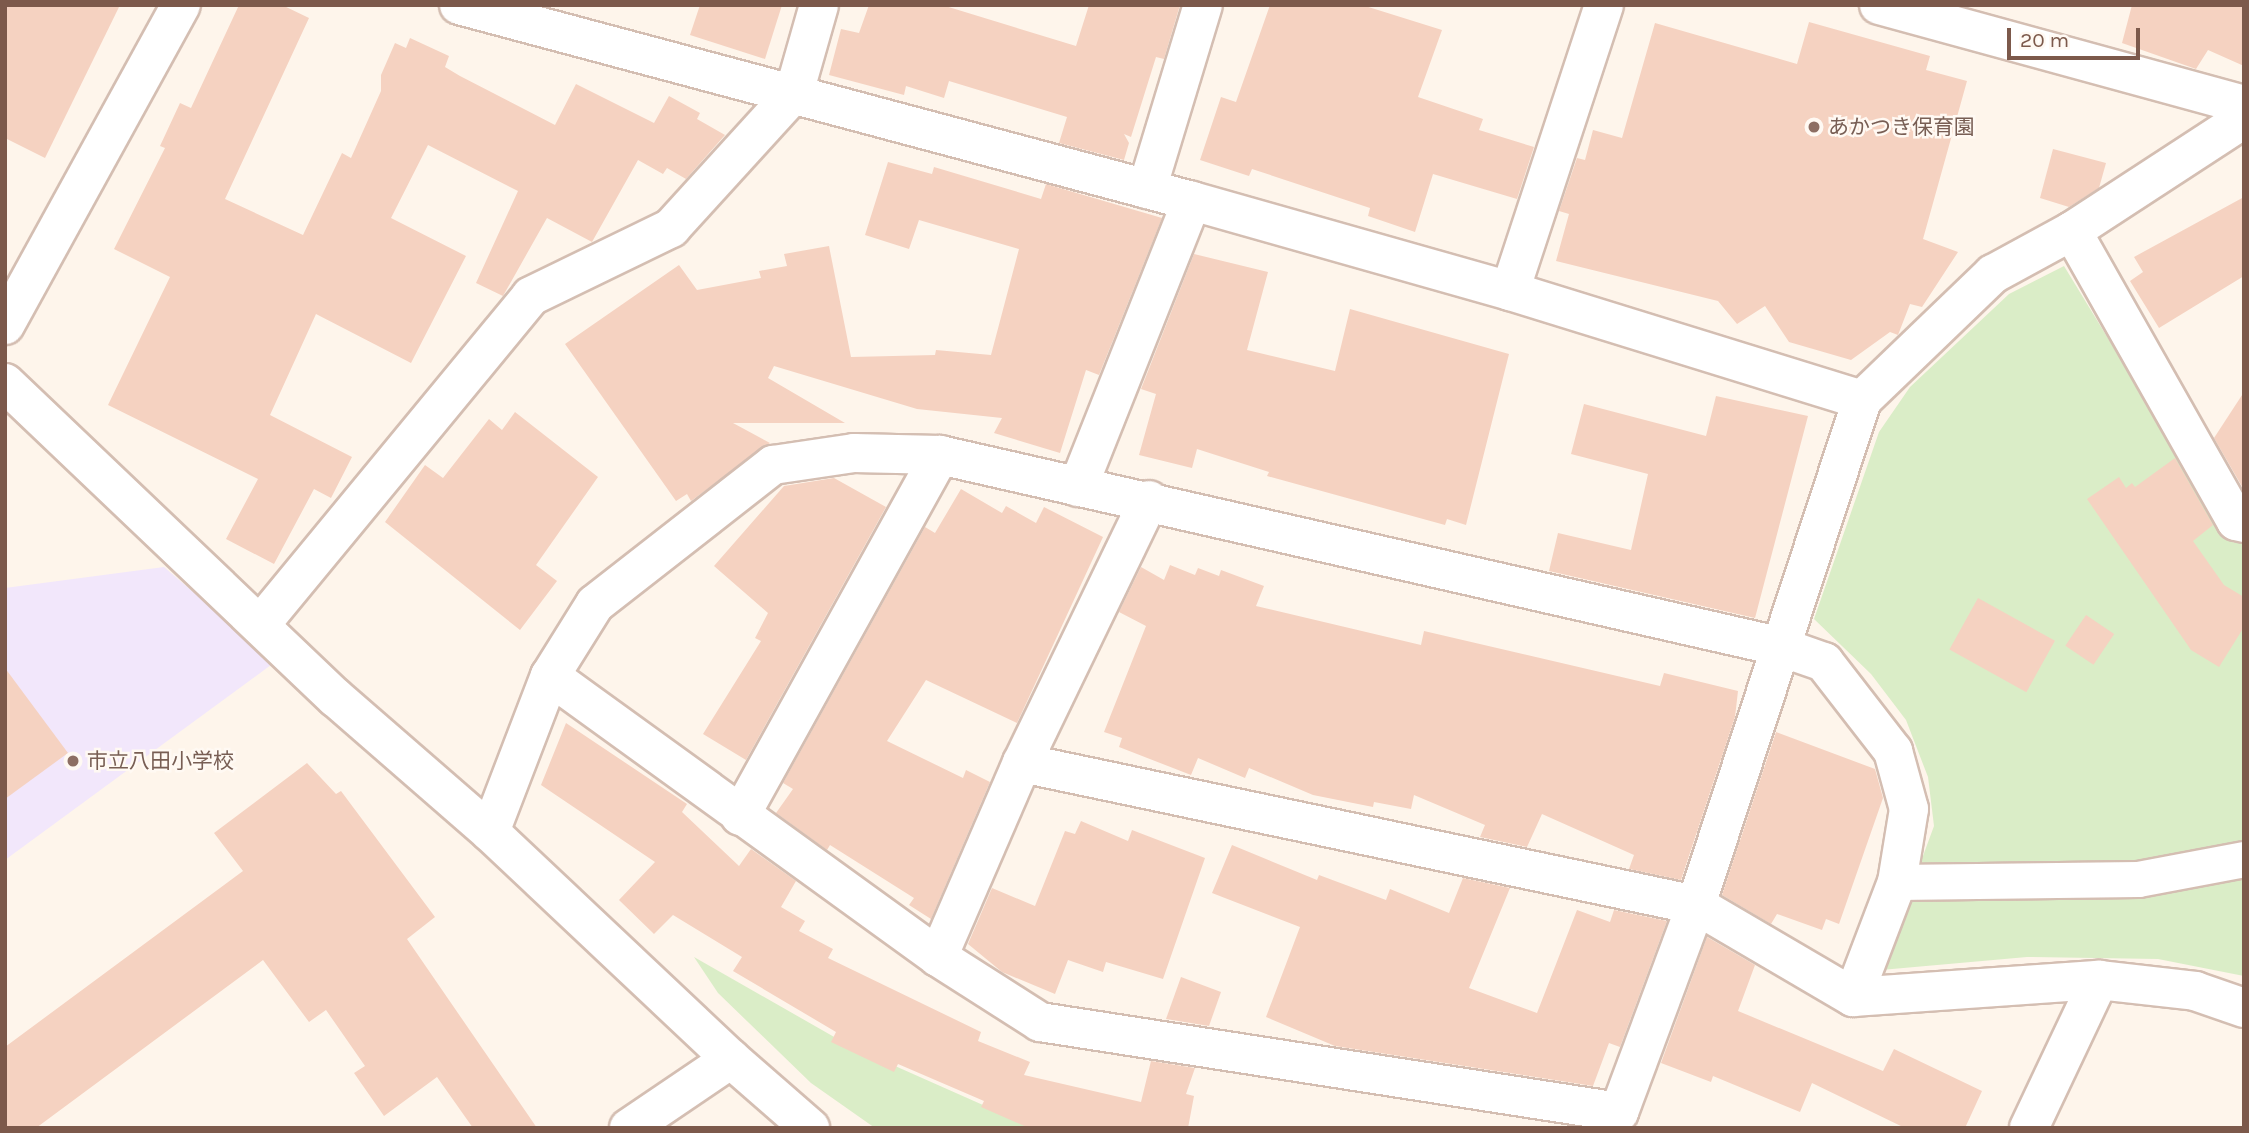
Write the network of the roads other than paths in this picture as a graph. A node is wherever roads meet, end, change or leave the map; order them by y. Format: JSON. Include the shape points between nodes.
{"nodes":[{"id":1,"x":181,"y":5,"type":"edge"},
{"id":2,"x":459,"y":5,"type":"edge"},
{"id":3,"x":819,"y":5,"type":"edge"},
{"id":4,"x":1203,"y":5,"type":"edge"},
{"id":5,"x":1604,"y":5,"type":"edge"},
{"id":6,"x":1879,"y":5,"type":"edge"},
{"id":7,"x":1990,"y":18,"type":"edge"},
{"id":8,"x":794,"y":93,"type":"junction"},
{"id":9,"x":2244,"y":105,"type":"edge"},
{"id":10,"x":2244,"y":119,"type":"edge"},
{"id":11,"x":1147,"y":189,"type":"junction"},
{"id":12,"x":1192,"y":201,"type":"junction"},
{"id":13,"x":2072,"y":231,"type":"junction"},
{"id":14,"x":1510,"y":291,"type":"junction"},
{"id":15,"x":5,"y":326,"type":"edge"},
{"id":16,"x":5,"y":383,"type":"edge"},
{"id":17,"x":1861,"y":400,"type":"junction"},
{"id":18,"x":940,"y":455,"type":"junction"},
{"id":19,"x":1078,"y":487,"type":"junction"},
{"id":20,"x":1149,"y":500,"type":"junction"},
{"id":21,"x":2244,"y":523,"type":"edge"},
{"id":22,"x":260,"y":625,"type":"junction"},
{"id":23,"x":1778,"y":646,"type":"junction"},
{"id":24,"x":551,"y":676,"type":"junction"},
{"id":25,"x":1022,"y":763,"type":"junction"},
{"id":26,"x":740,"y":816,"type":"junction"},
{"id":27,"x":491,"y":832,"type":"junction"},
{"id":28,"x":2244,"y":859,"type":"edge"},
{"id":29,"x":1897,"y":882,"type":"junction"},
{"id":30,"x":1696,"y":905,"type":"junction"},
{"id":31,"x":937,"y":957,"type":"junction"},
{"id":32,"x":2099,"y":980,"type":"junction"},
{"id":33,"x":1853,"y":998,"type":"junction"},
{"id":34,"x":2244,"y":1007,"type":"edge"},
{"id":35,"x":731,"y":1059,"type":"junction"},
{"id":36,"x":629,"y":1128,"type":"edge"},
{"id":37,"x":810,"y":1128,"type":"edge"},
{"id":38,"x":2029,"y":1128,"type":"edge"}],
"edges":[{"from":1,"to":15,"type":"street"},
{"from":2,"to":8,"type":"street"},
{"from":3,"to":8,"type":"street"},
{"from":4,"to":11,"type":"street"},
{"from":5,"to":14,"type":"street"},
{"from":6,"to":7,"type":"street"},
{"from":7,"to":9,"type":"street"},
{"from":8,"to":11,"type":"street"},
{"from":8,"to":22,"type":"street","via":[[671,228],[531,296]]},
{"from":10,"to":13,"type":"street"},
{"from":11,"to":12,"type":"street"},
{"from":12,"to":14,"type":"street"},
{"from":12,"to":19,"type":"street"},
{"from":13,"to":17,"type":"street","via":[[1993,274]]},
{"from":13,"to":21,"type":"street","via":[[2236,521]]},
{"from":14,"to":17,"type":"street"},
{"from":16,"to":22,"type":"street"},
{"from":17,"to":23,"type":"street"},
{"from":18,"to":19,"type":"street"},
{"from":18,"to":24,"type":"street","via":[[854,453],[773,465],[596,604]]},
{"from":18,"to":26,"type":"street"},
{"from":19,"to":20,"type":"street"},
{"from":20,"to":23,"type":"street"},
{"from":20,"to":25,"type":"street"},
{"from":22,"to":27,"type":"street","via":[[336,698]]},
{"from":23,"to":29,"type":"street","via":[[1824,662],[1893,751],[1909,809]]},
{"from":23,"to":30,"type":"street"},
{"from":24,"to":26,"type":"street"},
{"from":24,"to":27,"type":"street"},
{"from":25,"to":30,"type":"street"},
{"from":25,"to":31,"type":"street"},
{"from":26,"to":31,"type":"street"},
{"from":27,"to":35,"type":"street"},
{"from":28,"to":29,"type":"street","via":[[2138,879]]},
{"from":29,"to":33,"type":"street"},
{"from":30,"to":31,"type":"street","via":[[1619,1112],[1040,1023]]},
{"from":30,"to":33,"type":"street"},
{"from":32,"to":33,"type":"street"},
{"from":32,"to":34,"type":"street","via":[[2195,991]]},
{"from":32,"to":38,"type":"street"},
{"from":35,"to":36,"type":"street"},
{"from":35,"to":37,"type":"street"}]}
